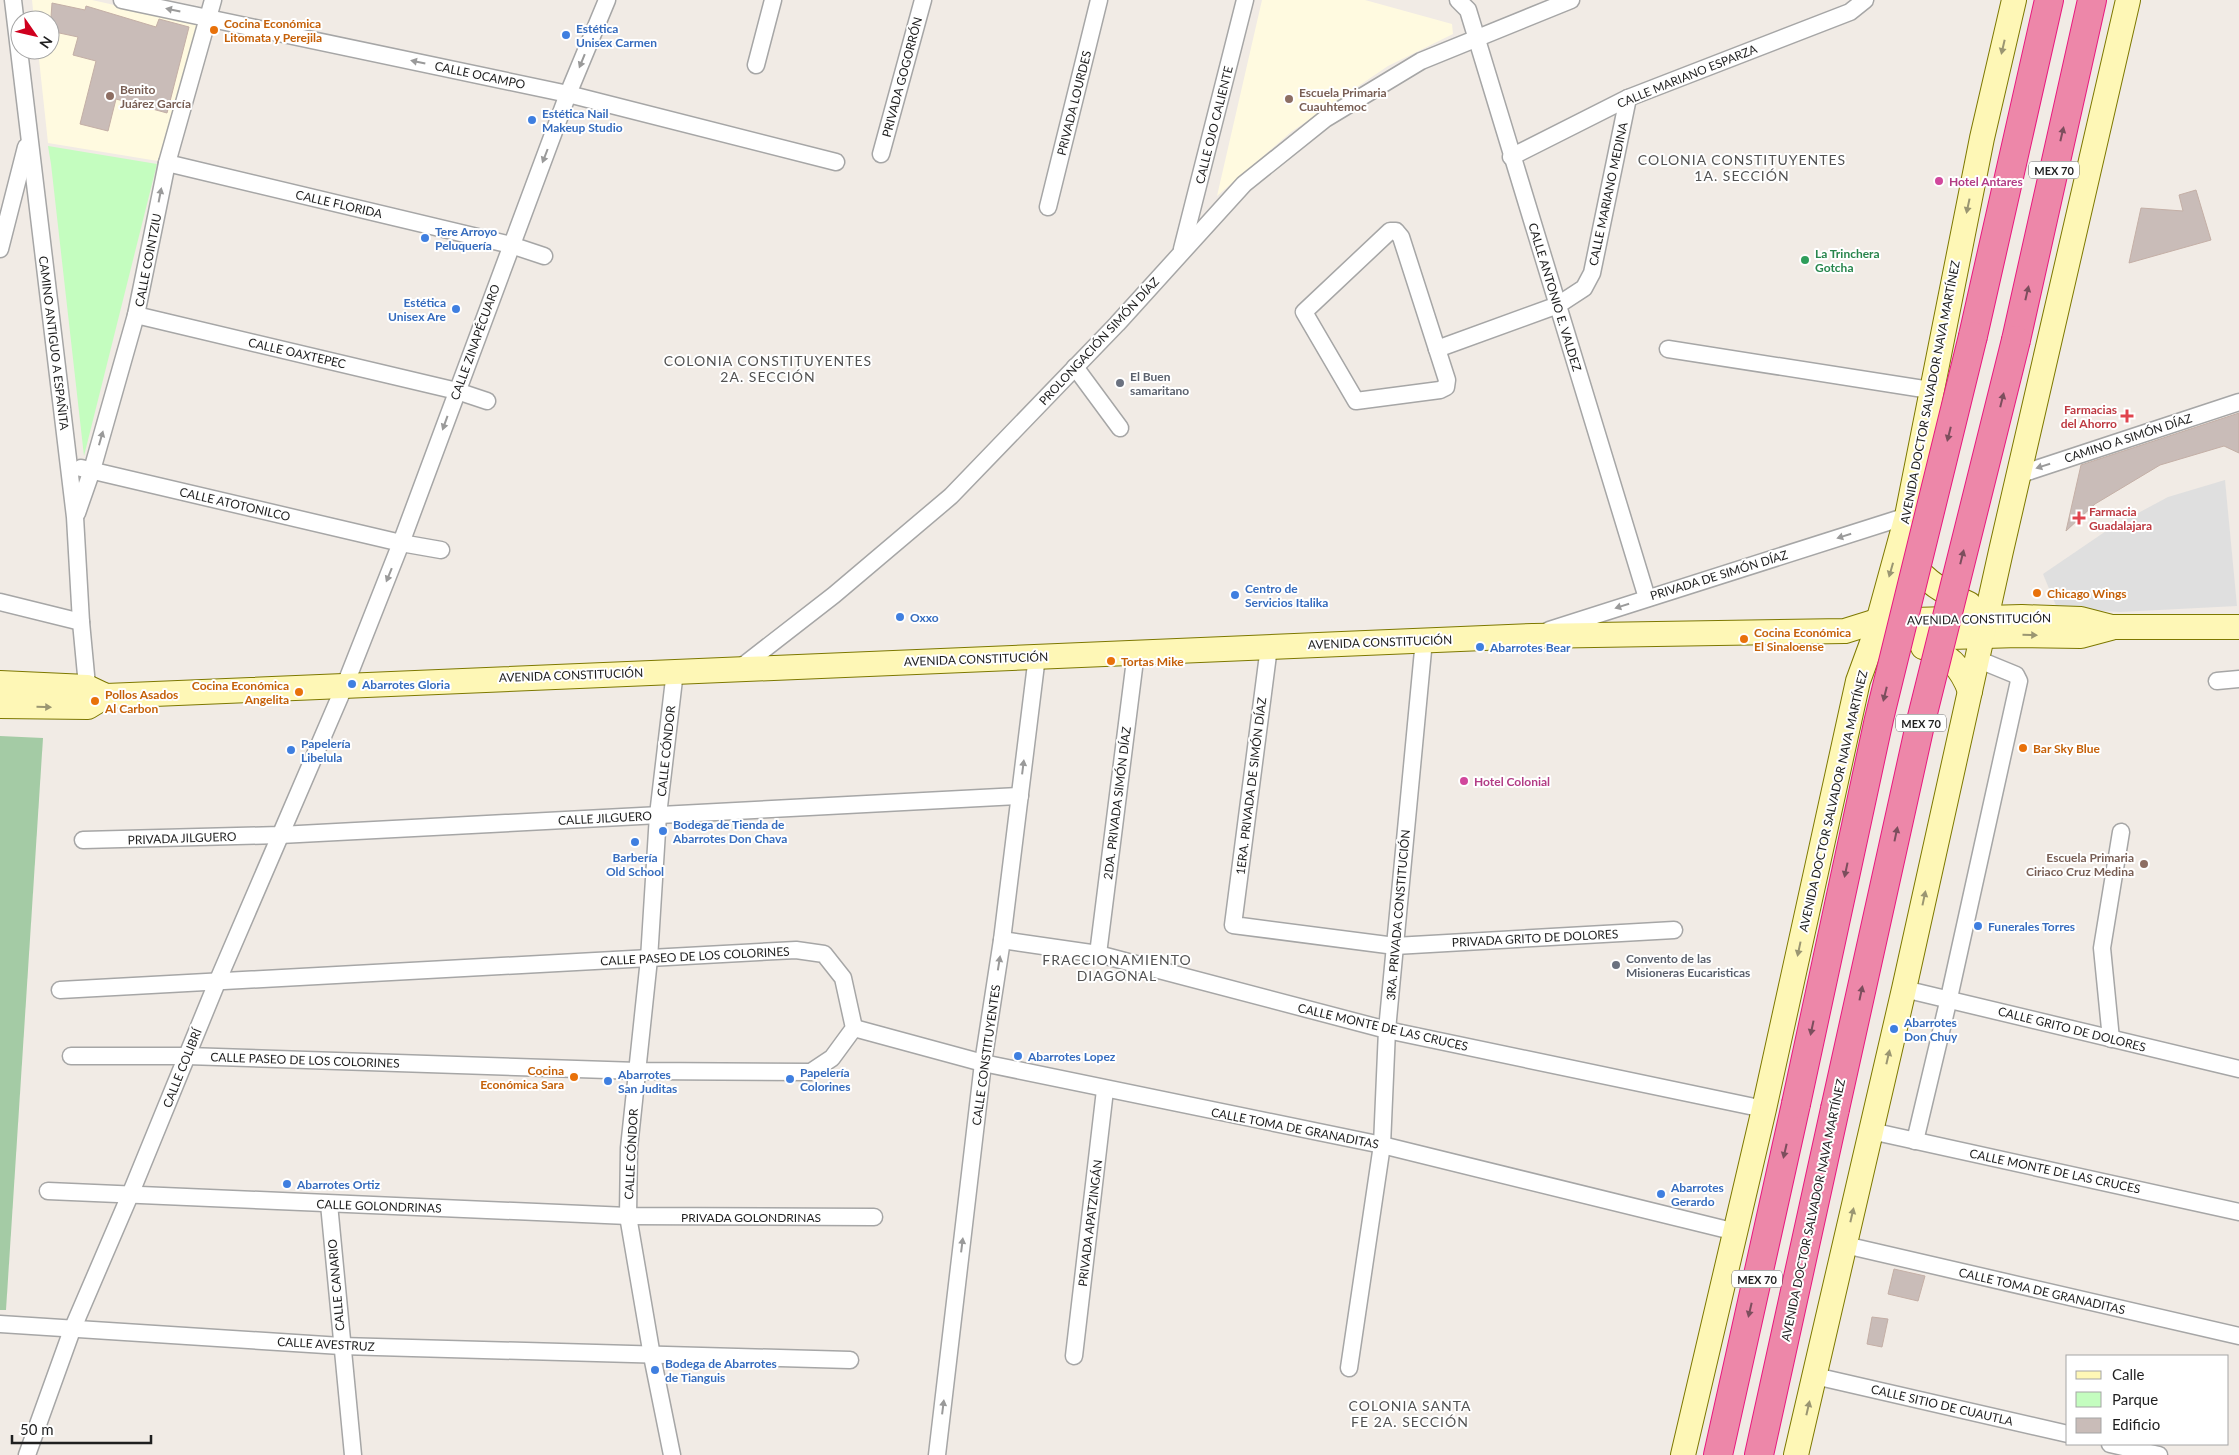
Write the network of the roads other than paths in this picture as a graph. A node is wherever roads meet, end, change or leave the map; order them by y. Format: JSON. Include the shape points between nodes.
{"nodes":[{"id":1,"x":13,"y":0,"type":"edge"},
{"id":2,"x":122,"y":0,"type":"edge"},
{"id":3,"x":213,"y":0,"type":"edge"},
{"id":4,"x":607,"y":0,"type":"edge"},
{"id":5,"x":773,"y":0,"type":"edge"},
{"id":6,"x":923,"y":0,"type":"edge"},
{"id":7,"x":1099,"y":0,"type":"edge"},
{"id":8,"x":1245,"y":0,"type":"edge"},
{"id":9,"x":1458,"y":0,"type":"edge"},
{"id":10,"x":1571,"y":0,"type":"edge"},
{"id":11,"x":1865,"y":0,"type":"edge"},
{"id":12,"x":2014,"y":0,"type":"edge"},
{"id":13,"x":2049,"y":0,"type":"edge"},
{"id":14,"x":2096,"y":0,"type":"edge"},
{"id":15,"x":2128,"y":0,"type":"edge"},
{"id":16,"x":2089,"y":13,"type":"edge"},
{"id":17,"x":208,"y":18,"type":"junction"},
{"id":18,"x":1475,"y":38,"type":"junction"},
{"id":19,"x":756,"y":65,"type":"dead end"},
{"id":20,"x":568,"y":94,"type":"junction"},
{"id":21,"x":1628,"y":98,"type":"junction"},
{"id":22,"x":28,"y":138,"type":"junction"},
{"id":23,"x":881,"y":154,"type":"dead end"},
{"id":24,"x":1511,"y":157,"type":"junction"},
{"id":25,"x":836,"y":162,"type":"dead end"},
{"id":26,"x":167,"y":163,"type":"junction"},
{"id":27,"x":1048,"y":207,"type":"dead end"},
{"id":28,"x":511,"y":245,"type":"junction"},
{"id":29,"x":0,"y":249,"type":"edge"},
{"id":30,"x":1182,"y":251,"type":"junction"},
{"id":31,"x":544,"y":256,"type":"dead end"},
{"id":32,"x":1558,"y":306,"type":"junction"},
{"id":33,"x":136,"y":315,"type":"junction"},
{"id":34,"x":1437,"y":349,"type":"junction"},
{"id":35,"x":1668,"y":349,"type":"dead end"},
{"id":36,"x":1075,"y":367,"type":"junction"},
{"id":37,"x":1930,"y":390,"type":"junction"},
{"id":38,"x":457,"y":391,"type":"junction"},
{"id":39,"x":487,"y":401,"type":"dead end"},
{"id":40,"x":2239,"y":402,"type":"edge"},
{"id":41,"x":1120,"y":428,"type":"dead end"},
{"id":42,"x":69,"y":466,"type":"junction"},
{"id":43,"x":92,"y":470,"type":"junction"},
{"id":44,"x":2018,"y":475,"type":"junction"},
{"id":45,"x":75,"y":517,"type":"junction"},
{"id":46,"x":1904,"y":526,"type":"junction"},
{"id":47,"x":401,"y":543,"type":"junction"},
{"id":48,"x":441,"y":550,"type":"dead end"},
{"id":49,"x":1647,"y":598,"type":"junction"},
{"id":50,"x":0,"y":602,"type":"edge"},
{"id":51,"x":80,"y":622,"type":"junction"},
{"id":52,"x":1985,"y":623,"type":"junction"},
{"id":53,"x":2112,"y":627,"type":"junction"},
{"id":54,"x":2239,"y":628,"type":"edge"},
{"id":55,"x":1875,"y":630,"type":"junction"},
{"id":56,"x":1533,"y":636,"type":"junction"},
{"id":57,"x":1424,"y":640,"type":"junction"},
{"id":58,"x":1269,"y":646,"type":"junction"},
{"id":59,"x":1136,"y":652,"type":"junction"},
{"id":60,"x":1037,"y":656,"type":"junction"},
{"id":61,"x":740,"y":668,"type":"junction"},
{"id":62,"x":674,"y":671,"type":"junction"},
{"id":63,"x":2239,"y":679,"type":"edge"},
{"id":64,"x":1858,"y":681,"type":"junction"},
{"id":65,"x":2218,"y":681,"type":"dead end"},
{"id":66,"x":0,"y":683,"type":"edge"},
{"id":67,"x":345,"y":685,"type":"junction"},
{"id":68,"x":1970,"y":691,"type":"junction"},
{"id":69,"x":94,"y":697,"type":"junction"},
{"id":70,"x":0,"y":706,"type":"edge"},
{"id":71,"x":1020,"y":796,"type":"junction"},
{"id":72,"x":658,"y":815,"type":"junction"},
{"id":73,"x":2121,"y":832,"type":"dead end"},
{"id":74,"x":280,"y":835,"type":"junction"},
{"id":75,"x":83,"y":840,"type":"dead end"},
{"id":76,"x":1674,"y":930,"type":"dead end"},
{"id":77,"x":1002,"y":940,"type":"junction"},
{"id":78,"x":1395,"y":946,"type":"junction"},
{"id":79,"x":1098,"y":954,"type":"junction"},
{"id":80,"x":649,"y":959,"type":"junction"},
{"id":81,"x":218,"y":980,"type":"junction"},
{"id":82,"x":1904,"y":989,"type":"junction"},
{"id":83,"x":60,"y":990,"type":"dead end"},
{"id":84,"x":1949,"y":998,"type":"junction"},
{"id":85,"x":854,"y":1028,"type":"junction"},
{"id":86,"x":1387,"y":1030,"type":"junction"},
{"id":87,"x":2111,"y":1040,"type":"junction"},
{"id":88,"x":71,"y":1056,"type":"dead end"},
{"id":89,"x":187,"y":1056,"type":"junction"},
{"id":90,"x":983,"y":1064,"type":"junction"},
{"id":91,"x":2239,"y":1069,"type":"edge"},
{"id":92,"x":638,"y":1071,"type":"junction"},
{"id":93,"x":1106,"y":1090,"type":"junction"},
{"id":94,"x":1764,"y":1108,"type":"junction"},
{"id":95,"x":1871,"y":1131,"type":"junction"},
{"id":96,"x":1915,"y":1141,"type":"junction"},
{"id":97,"x":1382,"y":1146,"type":"junction"},
{"id":98,"x":48,"y":1191,"type":"dead end"},
{"id":99,"x":130,"y":1195,"type":"junction"},
{"id":100,"x":329,"y":1204,"type":"junction"},
{"id":101,"x":2239,"y":1212,"type":"edge"},
{"id":102,"x":628,"y":1216,"type":"junction"},
{"id":103,"x":874,"y":1217,"type":"dead end"},
{"id":104,"x":1736,"y":1232,"type":"junction"},
{"id":105,"x":1846,"y":1245,"type":"junction"},
{"id":106,"x":0,"y":1324,"type":"edge"},
{"id":107,"x":72,"y":1330,"type":"junction"},
{"id":108,"x":2239,"y":1336,"type":"edge"},
{"id":109,"x":341,"y":1346,"type":"junction"},
{"id":110,"x":652,"y":1356,"type":"junction"},
{"id":111,"x":1074,"y":1356,"type":"dead end"},
{"id":112,"x":850,"y":1360,"type":"dead end"},
{"id":113,"x":1349,"y":1368,"type":"dead end"},
{"id":114,"x":1815,"y":1376,"type":"junction"},
{"id":115,"x":2066,"y":1434,"type":"edge"},
{"id":116,"x":2115,"y":1445,"type":"edge"},
{"id":117,"x":1718,"y":1450,"type":"edge"},
{"id":118,"x":27,"y":1455,"type":"edge"},
{"id":119,"x":353,"y":1455,"type":"edge"},
{"id":120,"x":672,"y":1455,"type":"edge"},
{"id":121,"x":937,"y":1455,"type":"edge"},
{"id":122,"x":1683,"y":1455,"type":"edge"},
{"id":123,"x":1759,"y":1455,"type":"edge"},
{"id":124,"x":1796,"y":1455,"type":"edge"},
{"id":125,"x":2160,"y":1455,"type":"edge"}],
"edges":[{"from":1,"to":22,"type":"street","name":"CAMINO ANTIGUO A ESPAÑITA"},
{"from":17,"to":2,"type":"street","name":"CALLE OCAMPO","one_way":true},
{"from":3,"to":17,"type":"street","name":"CALLE COINTZIU"},
{"from":4,"to":20,"type":"street","name":"CALLE ZINAPÉCUARO","one_way":true},
{"from":5,"to":19,"type":"street"},
{"from":6,"to":23,"type":"street","name":"PRIVADA GOGORRÓN"},
{"from":7,"to":27,"type":"street","name":"PRIVADA LOURDES"},
{"from":8,"to":30,"type":"street","name":"CALLE OJO CALIENTE"},
{"from":9,"to":18,"type":"street","name":"CALLE ANTONIO E. VALDEZ","via":[[1468,10]]},
{"from":10,"to":18,"type":"street","name":"PROLONGACIÓN SIMÓN DÍAZ"},
{"from":11,"to":21,"type":"street","name":"CALLE MARIANO ESPARZA","via":[[1850,12]]},
{"from":12,"to":37,"type":"main road","name":"AVENIDA DOCTOR SALVADOR NAVA MARTÍNEZ","one_way":true},
{"from":13,"to":117,"type":"highway","name":"AVENIDA DOCTOR SALVADOR NAVA MARTÍNEZ","number":"MEX 70","one_way":true,"bridge":true,"via":[[1973,336],[1879,719]]},
{"from":14,"to":16,"type":"highway","name":"AVENIDA DOCTOR SALVADOR NAVA MARTÍNEZ"},
{"from":15,"to":44,"type":"main road"},
{"from":123,"to":16,"type":"highway","name":"AVENIDA DOCTOR SALVADOR NAVA MARTÍNEZ","number":"MEX 70","one_way":true,"bridge":true,"via":[[1920,725],[2016,340]]},
{"from":20,"to":17,"type":"street","name":"CALLE OCAMPO","one_way":true},
{"from":17,"to":26,"type":"street","name":"CALLE COINTZIU"},
{"from":18,"to":24,"type":"street","name":"CALLE ANTONIO E. VALDEZ"},
{"from":18,"to":30,"type":"street","name":"PROLONGACIÓN SIMÓN DÍAZ","via":[[1421,61],[1326,119],[1244,184]]},
{"from":20,"to":25,"type":"street","name":"CALLE OCAMPO"},
{"from":20,"to":28,"type":"street","name":"CALLE ZINAPÉCUARO","one_way":true},
{"from":21,"to":24,"type":"street","name":"CALLE MARIANO ESPARZA"},
{"from":21,"to":32,"type":"street","name":"CALLE MARIANO MEDINA","via":[[1592,273],[1584,288]]},
{"from":22,"to":29,"type":"street"},
{"from":22,"to":42,"type":"street","name":"CAMINO ANTIGUO A ESPAÑITA"},
{"from":24,"to":32,"type":"street","name":"CALLE ANTONIO E. VALDEZ"},
{"from":26,"to":28,"type":"street","name":"CALLE FLORIDA"},
{"from":33,"to":26,"type":"street","name":"CALLE COINTZIU","one_way":true},
{"from":28,"to":31,"type":"street","name":"CALLE FLORIDA"},
{"from":28,"to":38,"type":"street","name":"CALLE ZINAPÉCUARO"},
{"from":30,"to":36,"type":"street","name":"PROLONGACIÓN SIMÓN DÍAZ"},
{"from":32,"to":34,"type":"street","name":"CALLE MARIANO MEDINA"},
{"from":32,"to":49,"type":"street","name":"CALLE ANTONIO E. VALDEZ"},
{"from":33,"to":38,"type":"street","name":"CALLE OAXTEPEC"},
{"from":43,"to":33,"type":"street","name":"CALLE COINTZIU","one_way":true},
{"from":34,"to":34,"type":"street","via":[[1401,237],[1396,231],[1390,231],[1304,312],[1356,401],[1446,387],[1447,380]]},
{"from":35,"to":37,"type":"street"},
{"from":36,"to":41,"type":"street"},
{"from":36,"to":61,"type":"street","name":"PROLONGACIÓN SIMÓN DÍAZ","via":[[951,496],[834,595]]},
{"from":37,"to":46,"type":"main road","name":"AVENIDA DOCTOR SALVADOR NAVA MARTÍNEZ"},
{"from":38,"to":39,"type":"street","name":"CALLE OAXTEPEC"},
{"from":38,"to":47,"type":"street","name":"CALLE ZINAPÉCUARO","one_way":true},
{"from":40,"to":44,"type":"street","name":"CAMINO A SIMÓN DÍAZ","one_way":true},
{"from":42,"to":43,"type":"street","name":"CALLE ATOTONILCO"},
{"from":42,"to":45,"type":"street","name":"CAMINO ANTIGUO A ESPAÑITA"},
{"from":43,"to":45,"type":"street","name":"CALLE COINTZIU"},
{"from":43,"to":47,"type":"street","name":"CALLE ATOTONILCO"},
{"from":44,"to":52,"type":"main road"},
{"from":45,"to":51,"type":"street","name":"CAMINO ANTIGUO A ESPAÑITA"},
{"from":46,"to":49,"type":"street","name":"PRIVADA DE SIMÓN DÍAZ","one_way":true},
{"from":46,"to":52,"type":"main road","via":[[1910,560],[1930,581]]},
{"from":46,"to":55,"type":"main road","name":"AVENIDA DOCTOR SALVADOR NAVA MARTÍNEZ","one_way":true},
{"from":47,"to":48,"type":"street","name":"CALLE ATOTONILCO"},
{"from":47,"to":67,"type":"street","name":"CALLE ZINAPÉCUARO","one_way":true},
{"from":49,"to":56,"type":"street","name":"PRIVADA DE SIMÓN DÍAZ","one_way":true},
{"from":50,"to":51,"type":"street"},
{"from":51,"to":69,"type":"street","name":"CAMINO ANTIGUO A ESPAÑITA"},
{"from":52,"to":53,"type":"main road","name":"AVENIDA CONSTITUCIÓN","via":[[2022,617],[2081,619]]},
{"from":52,"to":53,"type":"main road","name":"AVENIDA CONSTITUCIÓN","one_way":true,"via":[[2081,636]]},
{"from":52,"to":55,"type":"main road","name":"AVENIDA CONSTITUCIÓN"},
{"from":52,"to":68,"type":"main road"},
{"from":52,"to":84,"type":"street","via":[[2019,681]]},
{"from":53,"to":54,"type":"main road","name":"AVENIDA CONSTITUCIÓN"},
{"from":55,"to":56,"type":"main road","name":"AVENIDA CONSTITUCIÓN"},
{"from":55,"to":64,"type":"main road","name":"AVENIDA DOCTOR SALVADOR NAVA MARTÍNEZ"},
{"from":56,"to":57,"type":"main road","name":"AVENIDA CONSTITUCIÓN"},
{"from":57,"to":58,"type":"main road","name":"AVENIDA CONSTITUCIÓN"},
{"from":57,"to":78,"type":"street","name":"3RA. PRIVADA CONSTITUCIÓN"},
{"from":58,"to":59,"type":"main road","name":"AVENIDA CONSTITUCIÓN"},
{"from":58,"to":78,"type":"street","name":"1ERA. PRIVADA DE SIMÓN DÍAZ","via":[[1233,925]]},
{"from":59,"to":60,"type":"main road","name":"AVENIDA CONSTITUCIÓN"},
{"from":59,"to":79,"type":"street","name":"2DA. PRIVADA SIMÓN DÍAZ"},
{"from":60,"to":61,"type":"main road","name":"AVENIDA CONSTITUCIÓN"},
{"from":71,"to":60,"type":"street","name":"CALLE CONSTITUYENTES","one_way":true},
{"from":61,"to":62,"type":"main road","name":"AVENIDA CONSTITUCIÓN"},
{"from":62,"to":67,"type":"main road","name":"AVENIDA CONSTITUCIÓN"},
{"from":62,"to":72,"type":"street","name":"CALLE CÓNDOR"},
{"from":63,"to":65,"type":"street"},
{"from":64,"to":68,"type":"main road","via":[[1884,654],[1919,646],[1952,660]]},
{"from":64,"to":94,"type":"main road","name":"AVENIDA DOCTOR SALVADOR NAVA MARTÍNEZ","one_way":true},
{"from":66,"to":69,"type":"main road","name":"AVENIDA CONSTITUCIÓN"},
{"from":67,"to":69,"type":"main road","name":"AVENIDA CONSTITUCIÓN"},
{"from":67,"to":74,"type":"street","name":"CALLE COLIBRÍ"},
{"from":82,"to":68,"type":"main road","one_way":true},
{"from":70,"to":69,"type":"main road","name":"AVENIDA CONSTITUCIÓN","one_way":true},
{"from":71,"to":72,"type":"street","name":"CALLE JILGUERO"},
{"from":71,"to":77,"type":"street","name":"CALLE CONSTITUYENTES"},
{"from":72,"to":74,"type":"street","name":"CALLE JILGUERO"},
{"from":72,"to":80,"type":"street","name":"CALLE CÓNDOR"},
{"from":73,"to":87,"type":"street","via":[[2102,948]]},
{"from":74,"to":75,"type":"street","name":"PRIVADA JILGUERO"},
{"from":74,"to":81,"type":"street","name":"CALLE COLIBRÍ"},
{"from":76,"to":78,"type":"street","name":"PRIVADA GRITO DE DOLORES"},
{"from":77,"to":79,"type":"street","name":"CALLE MONTE DE LAS CRUCES"},
{"from":90,"to":77,"type":"street","name":"CALLE CONSTITUYENTES","one_way":true},
{"from":78,"to":86,"type":"street","name":"3RA. PRIVADA CONSTITUCIÓN"},
{"from":79,"to":86,"type":"street","name":"CALLE MONTE DE LAS CRUCES"},
{"from":80,"to":81,"type":"street","name":"CALLE PASEO DE LOS COLORINES"},
{"from":80,"to":85,"type":"street","name":"CALLE PASEO DE LOS COLORINES","via":[[796,950],[824,954],[843,978]]},
{"from":80,"to":92,"type":"street","name":"CALLE CÓNDOR"},
{"from":81,"to":83,"type":"street","name":"CALLE PASEO DE LOS COLORINES"},
{"from":81,"to":89,"type":"street","name":"CALLE COLIBRÍ"},
{"from":82,"to":84,"type":"street","name":"CALLE GRITO DE DOLORES"},
{"from":95,"to":82,"type":"main road","one_way":true},
{"from":84,"to":87,"type":"street","name":"CALLE GRITO DE DOLORES"},
{"from":84,"to":96,"type":"street"},
{"from":85,"to":90,"type":"street","name":"CALLE TOMA DE GRANADITAS"},
{"from":85,"to":92,"type":"street","name":"CALLE PASEO DE LOS COLORINES","via":[[832,1058],[811,1072]]},
{"from":86,"to":94,"type":"street","name":"CALLE MONTE DE LAS CRUCES"},
{"from":86,"to":97,"type":"street","name":"3RA. PRIVADA CONSTITUCIÓN"},
{"from":87,"to":91,"type":"street","name":"CALLE GRITO DE DOLORES"},
{"from":88,"to":89,"type":"street","name":"CALLE PASEO DE LOS COLORINES"},
{"from":89,"to":92,"type":"street","name":"CALLE PASEO DE LOS COLORINES"},
{"from":89,"to":99,"type":"street","name":"CALLE COLIBRÍ"},
{"from":90,"to":93,"type":"street","name":"CALLE TOMA DE GRANADITAS"},
{"from":121,"to":90,"type":"street","name":"CALLE CONSTITUYENTES","one_way":true},
{"from":92,"to":102,"type":"street","name":"CALLE CÓNDOR","via":[[629,1148]]},
{"from":93,"to":97,"type":"street","name":"CALLE TOMA DE GRANADITAS"},
{"from":93,"to":111,"type":"street","name":"PRIVADA APATZINGÁN"},
{"from":94,"to":104,"type":"main road","name":"AVENIDA DOCTOR SALVADOR NAVA MARTÍNEZ"},
{"from":95,"to":96,"type":"street","name":"CALLE MONTE DE LAS CRUCES"},
{"from":105,"to":95,"type":"main road","one_way":true},
{"from":96,"to":101,"type":"street","name":"CALLE MONTE DE LAS CRUCES"},
{"from":97,"to":104,"type":"street","name":"CALLE TOMA DE GRANADITAS"},
{"from":97,"to":113,"type":"street","name":"3RA. PRIVADA CONSTITUCIÓN"},
{"from":98,"to":99,"type":"street"},
{"from":99,"to":100,"type":"street","name":"CALLE GOLONDRINAS"},
{"from":99,"to":107,"type":"street","name":"CALLE COLIBRÍ"},
{"from":100,"to":102,"type":"street","name":"CALLE GOLONDRINAS"},
{"from":100,"to":109,"type":"street","name":"CALLE CANARIO"},
{"from":102,"to":103,"type":"street","name":"PRIVADA GOLONDRINAS"},
{"from":102,"to":110,"type":"street","name":"CALLE CÓNDOR"},
{"from":104,"to":122,"type":"main road","name":"AVENIDA DOCTOR SALVADOR NAVA MARTÍNEZ"},
{"from":105,"to":108,"type":"street","name":"CALLE TOMA DE GRANADITAS"},
{"from":105,"to":114,"type":"main road"},
{"from":106,"to":107,"type":"street","name":"CALLE AVESTRUZ"},
{"from":107,"to":109,"type":"street","name":"CALLE AVESTRUZ"},
{"from":107,"to":118,"type":"street","name":"CALLE COLIBRÍ"},
{"from":109,"to":110,"type":"street","name":"CALLE AVESTRUZ"},
{"from":109,"to":119,"type":"street","name":"CALLE CANARIO"},
{"from":110,"to":112,"type":"street","name":"CALLE AVESTRUZ"},
{"from":110,"to":120,"type":"street","name":"CALLE CÓNDOR"},
{"from":114,"to":115,"type":"street","name":"CALLE SITIO DE CUAUTLA"},
{"from":124,"to":114,"type":"main road","one_way":true},
{"from":116,"to":125,"type":"street"}]}
